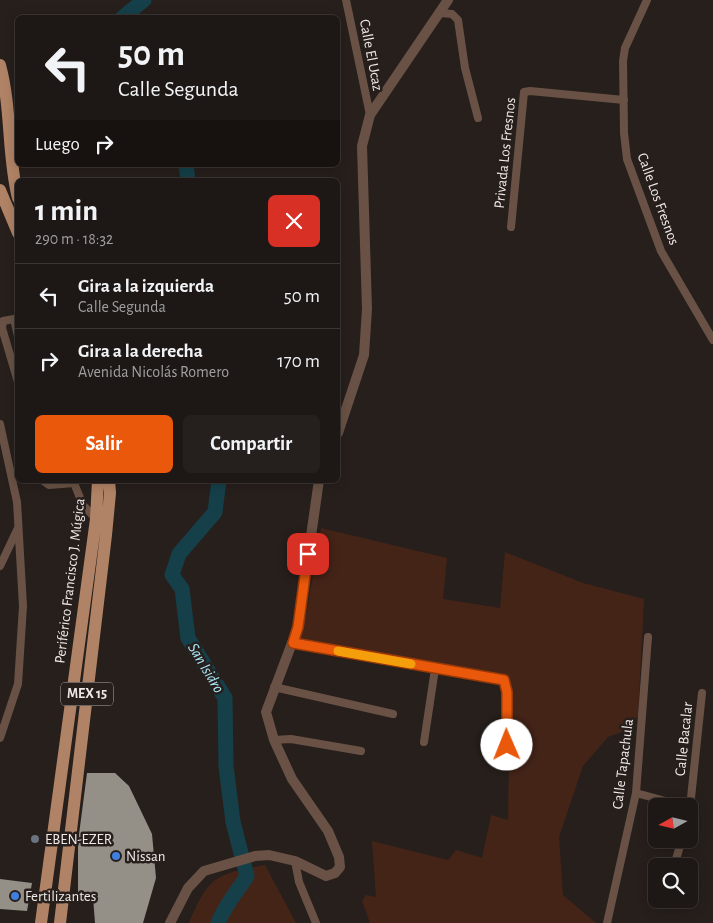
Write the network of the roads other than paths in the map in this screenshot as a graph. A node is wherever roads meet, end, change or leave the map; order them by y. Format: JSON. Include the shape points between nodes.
{"nodes":[{"id":1,"x":346,"y":0,"type":"edge"},
{"id":2,"x":448,"y":0,"type":"edge"},
{"id":3,"x":647,"y":0,"type":"edge"},
{"id":4,"x":441,"y":13,"type":"junction"},
{"id":5,"x":0,"y":64,"type":"edge"},
{"id":6,"x":624,"y":100,"type":"junction"},
{"id":7,"x":370,"y":115,"type":"junction"},
{"id":8,"x":478,"y":118,"type":"dead end"},
{"id":9,"x":15,"y":185,"type":"edge"},
{"id":10,"x":0,"y":190,"type":"edge"},
{"id":11,"x":15,"y":226,"type":"edge"},
{"id":12,"x":511,"y":227,"type":"dead end"},
{"id":13,"x":15,"y":323,"type":"edge"},
{"id":14,"x":3,"y":331,"type":"junction"},
{"id":15,"x":15,"y":332,"type":"edge"},
{"id":16,"x":713,"y":340,"type":"edge"},
{"id":17,"x":15,"y":368,"type":"edge"},
{"id":18,"x":0,"y":424,"type":"edge"},
{"id":19,"x":340,"y":427,"type":"edge"},
{"id":20,"x":46,"y":483,"type":"edge"},
{"id":21,"x":61,"y":483,"type":"edge"},
{"id":22,"x":74,"y":483,"type":"edge"},
{"id":23,"x":98,"y":483,"type":"edge"},
{"id":24,"x":109,"y":483,"type":"edge"},
{"id":25,"x":319,"y":483,"type":"edge"},
{"id":26,"x":96,"y":519,"type":"junction"},
{"id":27,"x":19,"y":526,"type":"junction"},
{"id":28,"x":0,"y":566,"type":"edge"},
{"id":29,"x":648,"y":637,"type":"dead end"},
{"id":30,"x":293,"y":643,"type":"junction"},
{"id":31,"x":435,"y":669,"type":"junction"},
{"id":32,"x":274,"y":687,"type":"junction"},
{"id":33,"x":702,"y":693,"type":"dead end"},
{"id":34,"x":393,"y":714,"type":"dead end"},
{"id":35,"x":4,"y":716,"type":"edge"},
{"id":36,"x":0,"y":738,"type":"edge"},
{"id":37,"x":274,"y":740,"type":"junction"},
{"id":38,"x":424,"y":742,"type":"dead end"},
{"id":39,"x":361,"y":751,"type":"dead end"},
{"id":40,"x":506,"y":762,"type":"dead end"},
{"id":41,"x":636,"y":793,"type":"junction"},
{"id":42,"x":651,"y":798,"type":"edge"},
{"id":43,"x":689,"y":798,"type":"edge"},
{"id":44,"x":295,"y":861,"type":"junction"},
{"id":45,"x":47,"y":887,"type":"junction"},
{"id":46,"x":62,"y":908,"type":"junction"},
{"id":47,"x":41,"y":923,"type":"edge"},
{"id":48,"x":60,"y":923,"type":"edge"},
{"id":49,"x":68,"y":923,"type":"edge"},
{"id":50,"x":170,"y":923,"type":"edge"},
{"id":51,"x":316,"y":923,"type":"edge"},
{"id":52,"x":607,"y":923,"type":"edge"}],
"edges":[{"from":1,"to":7,"type":"street","name":"Calle El Ucaz"},
{"from":2,"to":4,"type":"street"},
{"from":3,"to":6,"type":"street","name":"Calle Los Fresnos","via":[[625,48]]},
{"from":4,"to":7,"type":"street"},
{"from":4,"to":8,"type":"street","via":[[452,14],[458,20],[465,68]]},
{"from":5,"to":9,"type":"main road","via":[[9,103]]},
{"from":6,"to":12,"type":"street","name":"Privada Los Fresnos","via":[[524,92]]},
{"from":6,"to":16,"type":"street","name":"Calle Los Fresnos","via":[[627,158],[661,251]]},
{"from":7,"to":19,"type":"street","via":[[362,146],[367,309],[364,355]]},
{"from":10,"to":11,"type":"main road"},
{"from":13,"to":14,"type":"street","via":[[14,319],[8,319],[2,325]]},
{"from":14,"to":15,"type":"street"},
{"from":14,"to":17,"type":"street"},
{"from":18,"to":27,"type":"street"},
{"from":20,"to":21,"type":"street"},
{"from":22,"to":26,"type":"street","via":[[83,504]]},
{"from":23,"to":26,"type":"main road","name":"Periférico Francisco J. Múgica","number":"MEX 15"},
{"from":24,"to":46,"type":"main road","name":"Periférico Francisco J. Múgica","number":"MEX 15","via":[[106,535]]},
{"from":25,"to":30,"type":"street"},
{"from":26,"to":45,"type":"main road","name":"Periférico Francisco J. Múgica","number":"MEX 15"},
{"from":27,"to":28,"type":"street"},
{"from":27,"to":35,"type":"street","via":[[22,644],[18,684]]},
{"from":29,"to":41,"type":"street","name":"Calle Tapachula"},
{"from":30,"to":31,"type":"street"},
{"from":30,"to":32,"type":"street"},
{"from":31,"to":38,"type":"street"},
{"from":31,"to":40,"type":"street","via":[[504,680],[507,692]]},
{"from":32,"to":34,"type":"street"},
{"from":32,"to":37,"type":"street","via":[[266,712]]},
{"from":33,"to":43,"type":"street","name":"Calle Bacalar"},
{"from":35,"to":36,"type":"street"},
{"from":37,"to":39,"type":"street"},
{"from":37,"to":44,"type":"street","via":[[298,791],[328,831],[340,866],[335,873],[326,876]]},
{"from":41,"to":42,"type":"street"},
{"from":41,"to":52,"type":"street","name":"Calle Tapachula"},
{"from":44,"to":50,"type":"street","via":[[269,855],[255,856],[204,871],[188,888]]},
{"from":44,"to":51,"type":"street","via":[[299,882]]},
{"from":45,"to":46,"type":"main road"},
{"from":45,"to":47,"type":"main road","name":"Periférico Francisco J. Múgica","number":"MEX 15"},
{"from":46,"to":48,"type":"main road","name":"Periférico Francisco J. Múgica","number":"MEX 15"},
{"from":46,"to":49,"type":"main road"}]}
